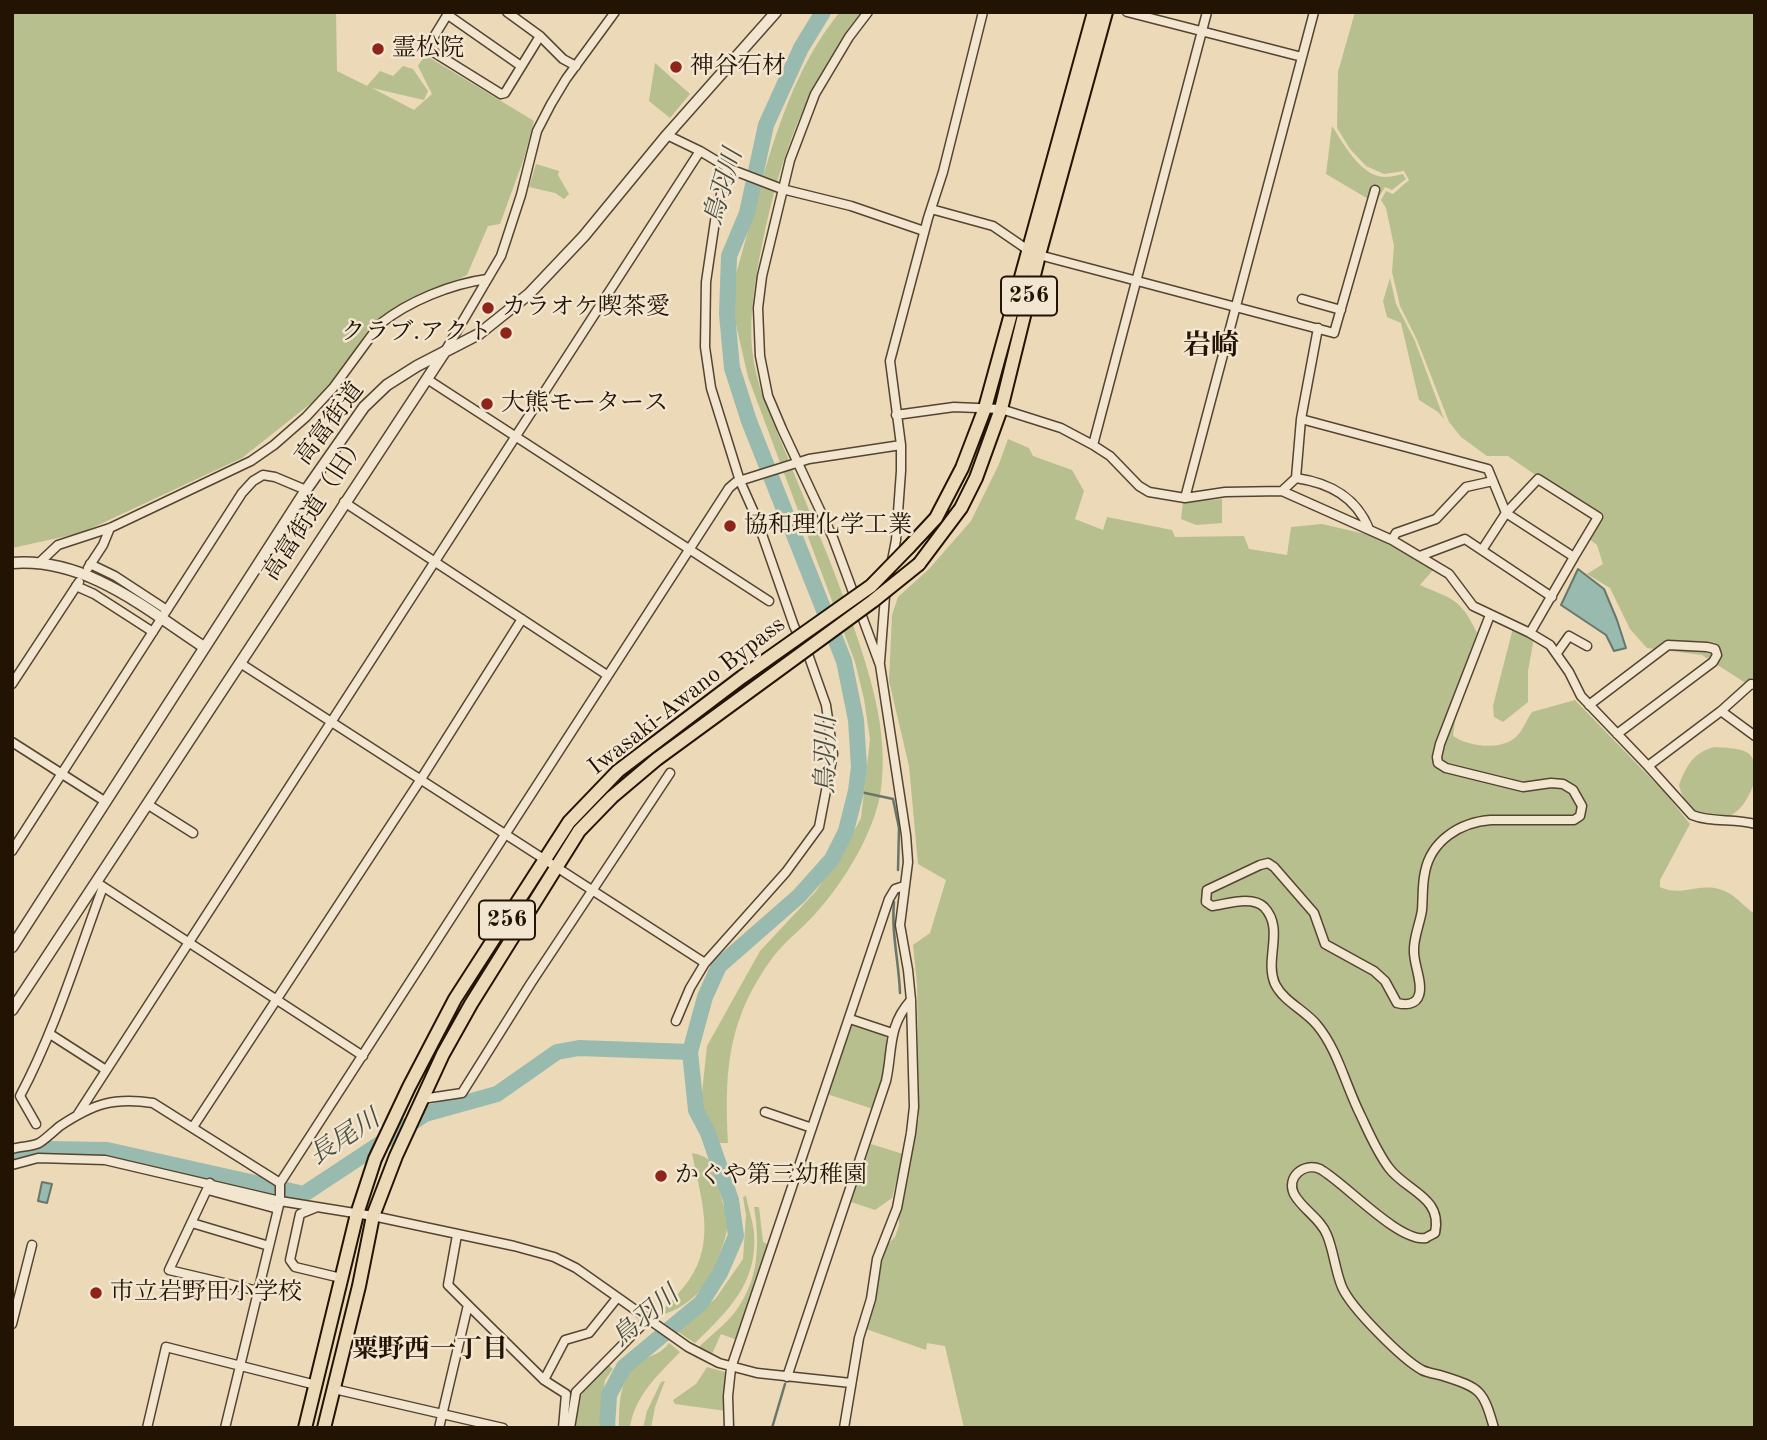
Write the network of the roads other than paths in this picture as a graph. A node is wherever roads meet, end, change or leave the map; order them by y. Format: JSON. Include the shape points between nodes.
{"nodes":[{"id":1,"x":508,"y":12,"type":"edge"},
{"id":2,"x":615,"y":12,"type":"edge"},
{"id":3,"x":776,"y":12,"type":"edge"},
{"id":4,"x":868,"y":12,"type":"edge"},
{"id":5,"x":983,"y":12,"type":"edge"},
{"id":6,"x":1094,"y":12,"type":"edge"},
{"id":7,"x":1106,"y":12,"type":"edge"},
{"id":8,"x":1127,"y":12,"type":"edge"},
{"id":9,"x":1207,"y":12,"type":"edge"},
{"id":10,"x":1314,"y":12,"type":"edge"},
{"id":11,"x":449,"y":14,"type":"edge"},
{"id":12,"x":1203,"y":31,"type":"junction"},
{"id":13,"x":540,"y":36,"type":"junction"},
{"id":14,"x":1302,"y":57,"type":"junction"},
{"id":15,"x":521,"y":66,"type":"junction"},
{"id":16,"x":576,"y":66,"type":"junction"},
{"id":17,"x":667,"y":135,"type":"junction"},
{"id":18,"x":700,"y":151,"type":"junction"},
{"id":19,"x":728,"y":168,"type":"junction"},
{"id":20,"x":781,"y":188,"type":"junction"},
{"id":21,"x":1375,"y":190,"type":"dead end"},
{"id":22,"x":931,"y":209,"type":"junction"},
{"id":23,"x":924,"y":231,"type":"junction"},
{"id":24,"x":1034,"y":252,"type":"junction"},
{"id":25,"x":487,"y":279,"type":"junction"},
{"id":26,"x":1137,"y":280,"type":"junction"},
{"id":27,"x":1302,"y":299,"type":"dead end"},
{"id":28,"x":1236,"y":307,"type":"junction"},
{"id":29,"x":1341,"y":310,"type":"junction"},
{"id":30,"x":1318,"y":328,"type":"junction"},
{"id":31,"x":444,"y":353,"type":"junction"},
{"id":32,"x":427,"y":379,"type":"junction"},
{"id":33,"x":985,"y":408,"type":"junction"},
{"id":34,"x":1001,"y":409,"type":"junction"},
{"id":35,"x":895,"y":415,"type":"junction"},
{"id":36,"x":1301,"y":419,"type":"junction"},
{"id":37,"x":517,"y":436,"type":"junction"},
{"id":38,"x":1093,"y":444,"type":"junction"},
{"id":39,"x":901,"y":445,"type":"junction"},
{"id":40,"x":796,"y":462,"type":"junction"},
{"id":41,"x":1296,"y":478,"type":"junction"},
{"id":42,"x":742,"y":480,"type":"junction"},
{"id":43,"x":1493,"y":481,"type":"junction"},
{"id":44,"x":306,"y":490,"type":"junction"},
{"id":45,"x":1282,"y":491,"type":"junction"},
{"id":46,"x":1185,"y":498,"type":"junction"},
{"id":47,"x":345,"y":502,"type":"junction"},
{"id":48,"x":1506,"y":513,"type":"junction"},
{"id":49,"x":110,"y":528,"type":"junction"},
{"id":50,"x":1369,"y":528,"type":"junction"},
{"id":51,"x":1392,"y":540,"type":"junction"},
{"id":52,"x":691,"y":550,"type":"junction"},
{"id":53,"x":1482,"y":550,"type":"junction"},
{"id":54,"x":1420,"y":556,"type":"junction"},
{"id":55,"x":1574,"y":557,"type":"junction"},
{"id":56,"x":435,"y":562,"type":"junction"},
{"id":57,"x":12,"y":563,"type":"edge"},
{"id":58,"x":39,"y":563,"type":"junction"},
{"id":59,"x":1552,"y":597,"type":"junction"},
{"id":60,"x":769,"y":601,"type":"dead end"},
{"id":61,"x":164,"y":615,"type":"junction"},
{"id":62,"x":1490,"y":615,"type":"junction"},
{"id":63,"x":522,"y":619,"type":"junction"},
{"id":64,"x":153,"y":632,"type":"junction"},
{"id":65,"x":1530,"y":633,"type":"junction"},
{"id":66,"x":1587,"y":646,"type":"dead end"},
{"id":67,"x":204,"y":647,"type":"junction"},
{"id":68,"x":1557,"y":653,"type":"junction"},
{"id":69,"x":240,"y":663,"type":"junction"},
{"id":70,"x":880,"y":665,"type":"junction"},
{"id":71,"x":607,"y":675,"type":"junction"},
{"id":72,"x":12,"y":684,"type":"edge"},
{"id":73,"x":1755,"y":685,"type":"edge"},
{"id":74,"x":1589,"y":705,"type":"junction"},
{"id":75,"x":1721,"y":710,"type":"junction"},
{"id":76,"x":332,"y":722,"type":"junction"},
{"id":77,"x":1617,"y":734,"type":"junction"},
{"id":78,"x":1755,"y":736,"type":"edge"},
{"id":79,"x":12,"y":742,"type":"edge"},
{"id":80,"x":1648,"y":766,"type":"junction"},
{"id":81,"x":670,"y":773,"type":"dead end"},
{"id":82,"x":61,"y":774,"type":"junction"},
{"id":83,"x":421,"y":779,"type":"junction"},
{"id":84,"x":106,"y":802,"type":"junction"},
{"id":85,"x":148,"y":804,"type":"junction"},
{"id":86,"x":1755,"y":824,"type":"edge"},
{"id":87,"x":193,"y":833,"type":"dead end"},
{"id":88,"x":507,"y":834,"type":"junction"},
{"id":89,"x":12,"y":851,"type":"edge"},
{"id":90,"x":552,"y":863,"type":"junction"},
{"id":91,"x":100,"y":885,"type":"junction"},
{"id":92,"x":904,"y":886,"type":"junction"},
{"id":93,"x":592,"y":891,"type":"junction"},
{"id":94,"x":188,"y":942,"type":"junction"},
{"id":95,"x":12,"y":947,"type":"edge"},
{"id":96,"x":705,"y":962,"type":"junction"},
{"id":97,"x":276,"y":999,"type":"junction"},
{"id":98,"x":911,"y":1000,"type":"junction"},
{"id":99,"x":12,"y":1010,"type":"edge"},
{"id":100,"x":850,"y":1019,"type":"junction"},
{"id":101,"x":676,"y":1021,"type":"dead end"},
{"id":102,"x":892,"y":1033,"type":"junction"},
{"id":103,"x":50,"y":1034,"type":"junction"},
{"id":104,"x":363,"y":1056,"type":"junction"},
{"id":105,"x":106,"y":1070,"type":"junction"},
{"id":106,"x":422,"y":1099,"type":"junction"},
{"id":107,"x":765,"y":1112,"type":"dead end"},
{"id":108,"x":78,"y":1114,"type":"junction"},
{"id":109,"x":36,"y":1124,"type":"dead end"},
{"id":110,"x":192,"y":1127,"type":"junction"},
{"id":111,"x":812,"y":1128,"type":"junction"},
{"id":112,"x":12,"y":1149,"type":"edge"},
{"id":113,"x":39,"y":1151,"type":"junction"},
{"id":114,"x":12,"y":1165,"type":"edge"},
{"id":115,"x":280,"y":1183,"type":"junction"},
{"id":116,"x":209,"y":1186,"type":"junction"},
{"id":117,"x":279,"y":1205,"type":"junction"},
{"id":118,"x":317,"y":1207,"type":"junction"},
{"id":119,"x":357,"y":1214,"type":"junction"},
{"id":120,"x":373,"y":1216,"type":"junction"},
{"id":121,"x":192,"y":1223,"type":"junction"},
{"id":122,"x":457,"y":1235,"type":"junction"},
{"id":123,"x":32,"y":1245,"type":"dead end"},
{"id":124,"x":269,"y":1246,"type":"junction"},
{"id":125,"x":341,"y":1278,"type":"junction"},
{"id":126,"x":258,"y":1291,"type":"junction"},
{"id":127,"x":617,"y":1298,"type":"junction"},
{"id":128,"x":468,"y":1305,"type":"junction"},
{"id":129,"x":14,"y":1310,"type":"edge"},
{"id":130,"x":650,"y":1320,"type":"junction"},
{"id":131,"x":12,"y":1324,"type":"edge"},
{"id":132,"x":240,"y":1366,"type":"junction"},
{"id":133,"x":731,"y":1367,"type":"junction"},
{"id":134,"x":787,"y":1377,"type":"junction"},
{"id":135,"x":544,"y":1380,"type":"junction"},
{"id":136,"x":851,"y":1383,"type":"junction"},
{"id":137,"x":316,"y":1385,"type":"junction"},
{"id":138,"x":334,"y":1389,"type":"junction"},
{"id":139,"x":443,"y":1413,"type":"junction"},
{"id":140,"x":147,"y":1428,"type":"edge"},
{"id":141,"x":225,"y":1428,"type":"edge"},
{"id":142,"x":305,"y":1428,"type":"edge"},
{"id":143,"x":324,"y":1428,"type":"edge"},
{"id":144,"x":439,"y":1428,"type":"edge"},
{"id":145,"x":503,"y":1428,"type":"edge"},
{"id":146,"x":563,"y":1428,"type":"edge"},
{"id":147,"x":570,"y":1428,"type":"edge"},
{"id":148,"x":729,"y":1428,"type":"edge"},
{"id":149,"x":844,"y":1428,"type":"edge"},
{"id":150,"x":1494,"y":1428,"type":"edge"}],
"edges":[{"from":1,"to":13,"type":"street"},
{"from":2,"to":16,"type":"street","name":"高富街道（旧）"},
{"from":3,"to":17,"type":"street","name":"高富街道"},
{"from":4,"to":20,"type":"street","via":[[815,94]]},
{"from":5,"to":22,"type":"street"},
{"from":6,"to":24,"type":"highway","name":"Iwasaki-Awano Bypass","number":"256"},
{"from":7,"to":24,"type":"highway","name":"Iwasaki-Awano Bypass","number":"256"},
{"from":8,"to":12,"type":"street"},
{"from":9,"to":12,"type":"street"},
{"from":10,"to":14,"type":"street"},
{"from":11,"to":15,"type":"street"},
{"from":11,"to":15,"type":"street","via":[[427,48],[501,94]]},
{"from":12,"to":14,"type":"street"},
{"from":12,"to":26,"type":"street"},
{"from":13,"to":15,"type":"street"},
{"from":13,"to":16,"type":"street"},
{"from":14,"to":28,"type":"street"},
{"from":16,"to":25,"type":"street","name":"高富街道（旧）","via":[[537,131],[501,256]]},
{"from":17,"to":18,"type":"street"},
{"from":17,"to":31,"type":"street","name":"高富街道","via":[[584,236],[529,294],[479,334]]},
{"from":18,"to":19,"type":"street"},
{"from":18,"to":37,"type":"street"},
{"from":19,"to":20,"type":"street"},
{"from":19,"to":42,"type":"street","via":[[706,282],[705,347],[710,388]]},
{"from":20,"to":23,"type":"street"},
{"from":20,"to":40,"type":"street","via":[[758,308],[768,396]]},
{"from":21,"to":29,"type":"street"},
{"from":22,"to":23,"type":"street"},
{"from":22,"to":24,"type":"street","via":[[993,226]]},
{"from":23,"to":35,"type":"street","via":[[890,361]]},
{"from":24,"to":26,"type":"street"},
{"from":24,"to":33,"type":"highway","name":"Iwasaki-Awano Bypass","number":"256"},
{"from":24,"to":34,"type":"highway","name":"Iwasaki-Awano Bypass","number":"256"},
{"from":25,"to":31,"type":"street","name":"高富街道（旧）"},
{"from":25,"to":49,"type":"street","via":[[439,292],[389,317],[332,388],[275,444],[231,472]]},
{"from":26,"to":28,"type":"street"},
{"from":26,"to":38,"type":"street"},
{"from":27,"to":29,"type":"street"},
{"from":28,"to":30,"type":"street"},
{"from":28,"to":46,"type":"street"},
{"from":29,"to":30,"type":"street","via":[[1334,333]]},
{"from":30,"to":36,"type":"street"},
{"from":31,"to":32,"type":"street","name":"高富街道（旧）"},
{"from":31,"to":44,"type":"street","name":"高富街道","via":[[387,385],[364,407]]},
{"from":32,"to":37,"type":"street"},
{"from":32,"to":47,"type":"street","name":"高富街道（旧）"},
{"from":33,"to":34,"type":"street"},
{"from":33,"to":35,"type":"street"},
{"from":33,"to":90,"type":"highway","name":"Iwasaki-Awano Bypass","number":"256","bridge":true,"via":[[936,518],[909,547],[871,586],[742,677],[596,793],[569,822]]},
{"from":34,"to":38,"type":"street","via":[[1061,428]]},
{"from":34,"to":90,"type":"highway","name":"Iwasaki-Awano Bypass","number":"256","bridge":true,"via":[[961,508],[919,564],[657,759],[612,797]]},
{"from":35,"to":39,"type":"street"},
{"from":36,"to":41,"type":"street"},
{"from":36,"to":43,"type":"street","via":[[1488,469]]},
{"from":37,"to":52,"type":"street"},
{"from":37,"to":56,"type":"street"},
{"from":38,"to":46,"type":"street","via":[[1139,486]]},
{"from":39,"to":40,"type":"street"},
{"from":39,"to":70,"type":"street","via":[[896,540],[885,596]]},
{"from":40,"to":42,"type":"street"},
{"from":40,"to":70,"type":"street","via":[[833,538]]},
{"from":41,"to":45,"type":"street"},
{"from":41,"to":50,"type":"street","via":[[1341,493]]},
{"from":42,"to":52,"type":"street","via":[[729,488]]},
{"from":42,"to":96,"type":"street","via":[[816,674],[826,705],[832,754],[819,827],[786,872]]},
{"from":43,"to":48,"type":"street"},
{"from":43,"to":51,"type":"street","via":[[1466,487],[1436,519],[1396,533]]},
{"from":44,"to":61,"type":"street","via":[[275,477],[263,475],[253,481]]},
{"from":44,"to":67,"type":"street","name":"高富街道"},
{"from":45,"to":46,"type":"street"},
{"from":45,"to":50,"type":"street"},
{"from":47,"to":56,"type":"street"},
{"from":47,"to":69,"type":"street","name":"高富街道（旧）"},
{"from":48,"to":53,"type":"street"},
{"from":48,"to":55,"type":"street"},
{"from":48,"to":55,"type":"street","via":[[1538,479],[1598,517]]},
{"from":49,"to":58,"type":"street","via":[[58,545]]},
{"from":49,"to":61,"type":"street","via":[[89,566],[115,576]]},
{"from":50,"to":51,"type":"street"},
{"from":51,"to":54,"type":"street"},
{"from":52,"to":60,"type":"street"},
{"from":52,"to":71,"type":"street"},
{"from":53,"to":54,"type":"street","via":[[1465,539]]},
{"from":53,"to":59,"type":"street"},
{"from":54,"to":62,"type":"street","via":[[1449,575],[1473,606]]},
{"from":55,"to":59,"type":"street"},
{"from":56,"to":63,"type":"street"},
{"from":56,"to":76,"type":"street"},
{"from":57,"to":58,"type":"street"},
{"from":58,"to":61,"type":"street","via":[[86,574]]},
{"from":59,"to":65,"type":"street"},
{"from":61,"to":64,"type":"street"},
{"from":61,"to":67,"type":"street"},
{"from":62,"to":65,"type":"street"},
{"from":62,"to":150,"type":"street","via":[[1440,744],[1438,763],[1523,787],[1563,784],[1573,790],[1582,806],[1574,820],[1478,821],[1444,838],[1430,855],[1424,874],[1422,912],[1413,948],[1419,985],[1414,1002],[1397,1003],[1374,971],[1325,944],[1314,913],[1268,863],[1207,890],[1205,896],[1212,906],[1250,900],[1262,905],[1275,933],[1275,984],[1326,1037],[1390,1169],[1434,1209],[1435,1233],[1416,1237],[1318,1168],[1299,1171],[1293,1178],[1294,1195],[1327,1234],[1343,1290],[1359,1313],[1422,1370],[1479,1391]]},
{"from":63,"to":71,"type":"street"},
{"from":63,"to":83,"type":"street"},
{"from":64,"to":72,"type":"street","via":[[77,584]]},
{"from":64,"to":82,"type":"street"},
{"from":65,"to":68,"type":"street"},
{"from":66,"to":68,"type":"street","via":[[1569,636]]},
{"from":67,"to":84,"type":"street","name":"高富街道"},
{"from":68,"to":74,"type":"street"},
{"from":69,"to":76,"type":"street"},
{"from":69,"to":85,"type":"street","name":"高富街道（旧）"},
{"from":70,"to":92,"type":"street","via":[[906,835]]},
{"from":71,"to":88,"type":"street"},
{"from":73,"to":75,"type":"street"},
{"from":74,"to":77,"type":"street"},
{"from":74,"to":77,"type":"street","via":[[1668,645],[1715,649],[1713,662]]},
{"from":75,"to":78,"type":"street"},
{"from":75,"to":80,"type":"street"},
{"from":76,"to":83,"type":"street"},
{"from":76,"to":94,"type":"street"},
{"from":77,"to":80,"type":"street"},
{"from":79,"to":82,"type":"street"},
{"from":80,"to":86,"type":"street","via":[[1692,816]]},
{"from":81,"to":93,"type":"street"},
{"from":82,"to":84,"type":"street"},
{"from":82,"to":89,"type":"street"},
{"from":83,"to":88,"type":"street"},
{"from":83,"to":97,"type":"street"},
{"from":84,"to":95,"type":"street","name":"高富街道"},
{"from":85,"to":87,"type":"street"},
{"from":85,"to":91,"type":"street","name":"高富街道（旧）"},
{"from":88,"to":90,"type":"street"},
{"from":88,"to":104,"type":"street"},
{"from":90,"to":93,"type":"street"},
{"from":90,"to":106,"type":"highway","name":"Iwasaki-Awano Bypass","number":"256"},
{"from":90,"to":119,"type":"highway","name":"Iwasaki-Awano Bypass","number":"256","via":[[456,999],[375,1158]]},
{"from":91,"to":94,"type":"street"},
{"from":91,"to":99,"type":"street","name":"高富街道（旧）"},
{"from":91,"to":103,"type":"street"},
{"from":92,"to":98,"type":"street","via":[[900,925]]},
{"from":92,"to":100,"type":"street","via":[[895,889],[889,899]]},
{"from":93,"to":96,"type":"street"},
{"from":93,"to":106,"type":"street","via":[[462,1093]]},
{"from":94,"to":97,"type":"street"},
{"from":94,"to":105,"type":"street"},
{"from":96,"to":101,"type":"street"},
{"from":97,"to":104,"type":"street"},
{"from":97,"to":110,"type":"street"},
{"from":98,"to":102,"type":"street"},
{"from":98,"to":136,"type":"street","via":[[914,1107],[908,1158],[897,1208],[877,1259]]},
{"from":100,"to":102,"type":"street"},
{"from":100,"to":111,"type":"street"},
{"from":102,"to":134,"type":"street","via":[[886,1081]]},
{"from":103,"to":105,"type":"street"},
{"from":103,"to":109,"type":"street","via":[[20,1096]]},
{"from":104,"to":115,"type":"street"},
{"from":105,"to":108,"type":"street"},
{"from":106,"to":120,"type":"highway","name":"Iwasaki-Awano Bypass","number":"256"},
{"from":107,"to":111,"type":"street"},
{"from":108,"to":110,"type":"street","via":[[112,1101],[136,1100],[153,1103]]},
{"from":108,"to":113,"type":"street","via":[[47,1136]]},
{"from":110,"to":115,"type":"street"},
{"from":111,"to":133,"type":"street"},
{"from":112,"to":113,"type":"street"},
{"from":113,"to":114,"type":"street"},
{"from":113,"to":116,"type":"street","via":[[105,1160]]},
{"from":115,"to":117,"type":"street"},
{"from":116,"to":117,"type":"street"},
{"from":116,"to":121,"type":"street"},
{"from":117,"to":118,"type":"street"},
{"from":117,"to":124,"type":"street"},
{"from":118,"to":119,"type":"street"},
{"from":118,"to":125,"type":"street","via":[[300,1213],[290,1260],[295,1266]]},
{"from":119,"to":120,"type":"street"},
{"from":119,"to":125,"type":"highway","name":"Iwasaki-Awano Bypass","number":"256"},
{"from":120,"to":122,"type":"street"},
{"from":120,"to":138,"type":"highway","name":"Iwasaki-Awano Bypass","number":"256"},
{"from":121,"to":124,"type":"street"},
{"from":121,"to":126,"type":"street","via":[[169,1270]]},
{"from":122,"to":127,"type":"street","via":[[554,1257]]},
{"from":122,"to":128,"type":"street","via":[[448,1285]]},
{"from":123,"to":129,"type":"street"},
{"from":124,"to":126,"type":"street"},
{"from":125,"to":137,"type":"highway","name":"Iwasaki-Awano Bypass","number":"256"},
{"from":126,"to":132,"type":"street"},
{"from":127,"to":130,"type":"street"},
{"from":127,"to":135,"type":"street","via":[[589,1333],[565,1340]]},
{"from":128,"to":135,"type":"street"},
{"from":128,"to":139,"type":"street"},
{"from":129,"to":131,"type":"street"},
{"from":130,"to":133,"type":"street","via":[[708,1358]]},
{"from":130,"to":147,"type":"street","via":[[576,1392]]},
{"from":132,"to":137,"type":"street"},
{"from":132,"to":140,"type":"street","via":[[166,1347]]},
{"from":132,"to":141,"type":"street"},
{"from":133,"to":134,"type":"street"},
{"from":133,"to":148,"type":"street"},
{"from":134,"to":136,"type":"street"},
{"from":135,"to":146,"type":"street","via":[[566,1394]]},
{"from":136,"to":149,"type":"street"},
{"from":137,"to":142,"type":"highway","name":"Iwasaki-Awano Bypass","number":"256"},
{"from":138,"to":139,"type":"street"},
{"from":138,"to":143,"type":"highway","name":"Iwasaki-Awano Bypass","number":"256"},
{"from":139,"to":144,"type":"street"},
{"from":139,"to":145,"type":"street"}]}
